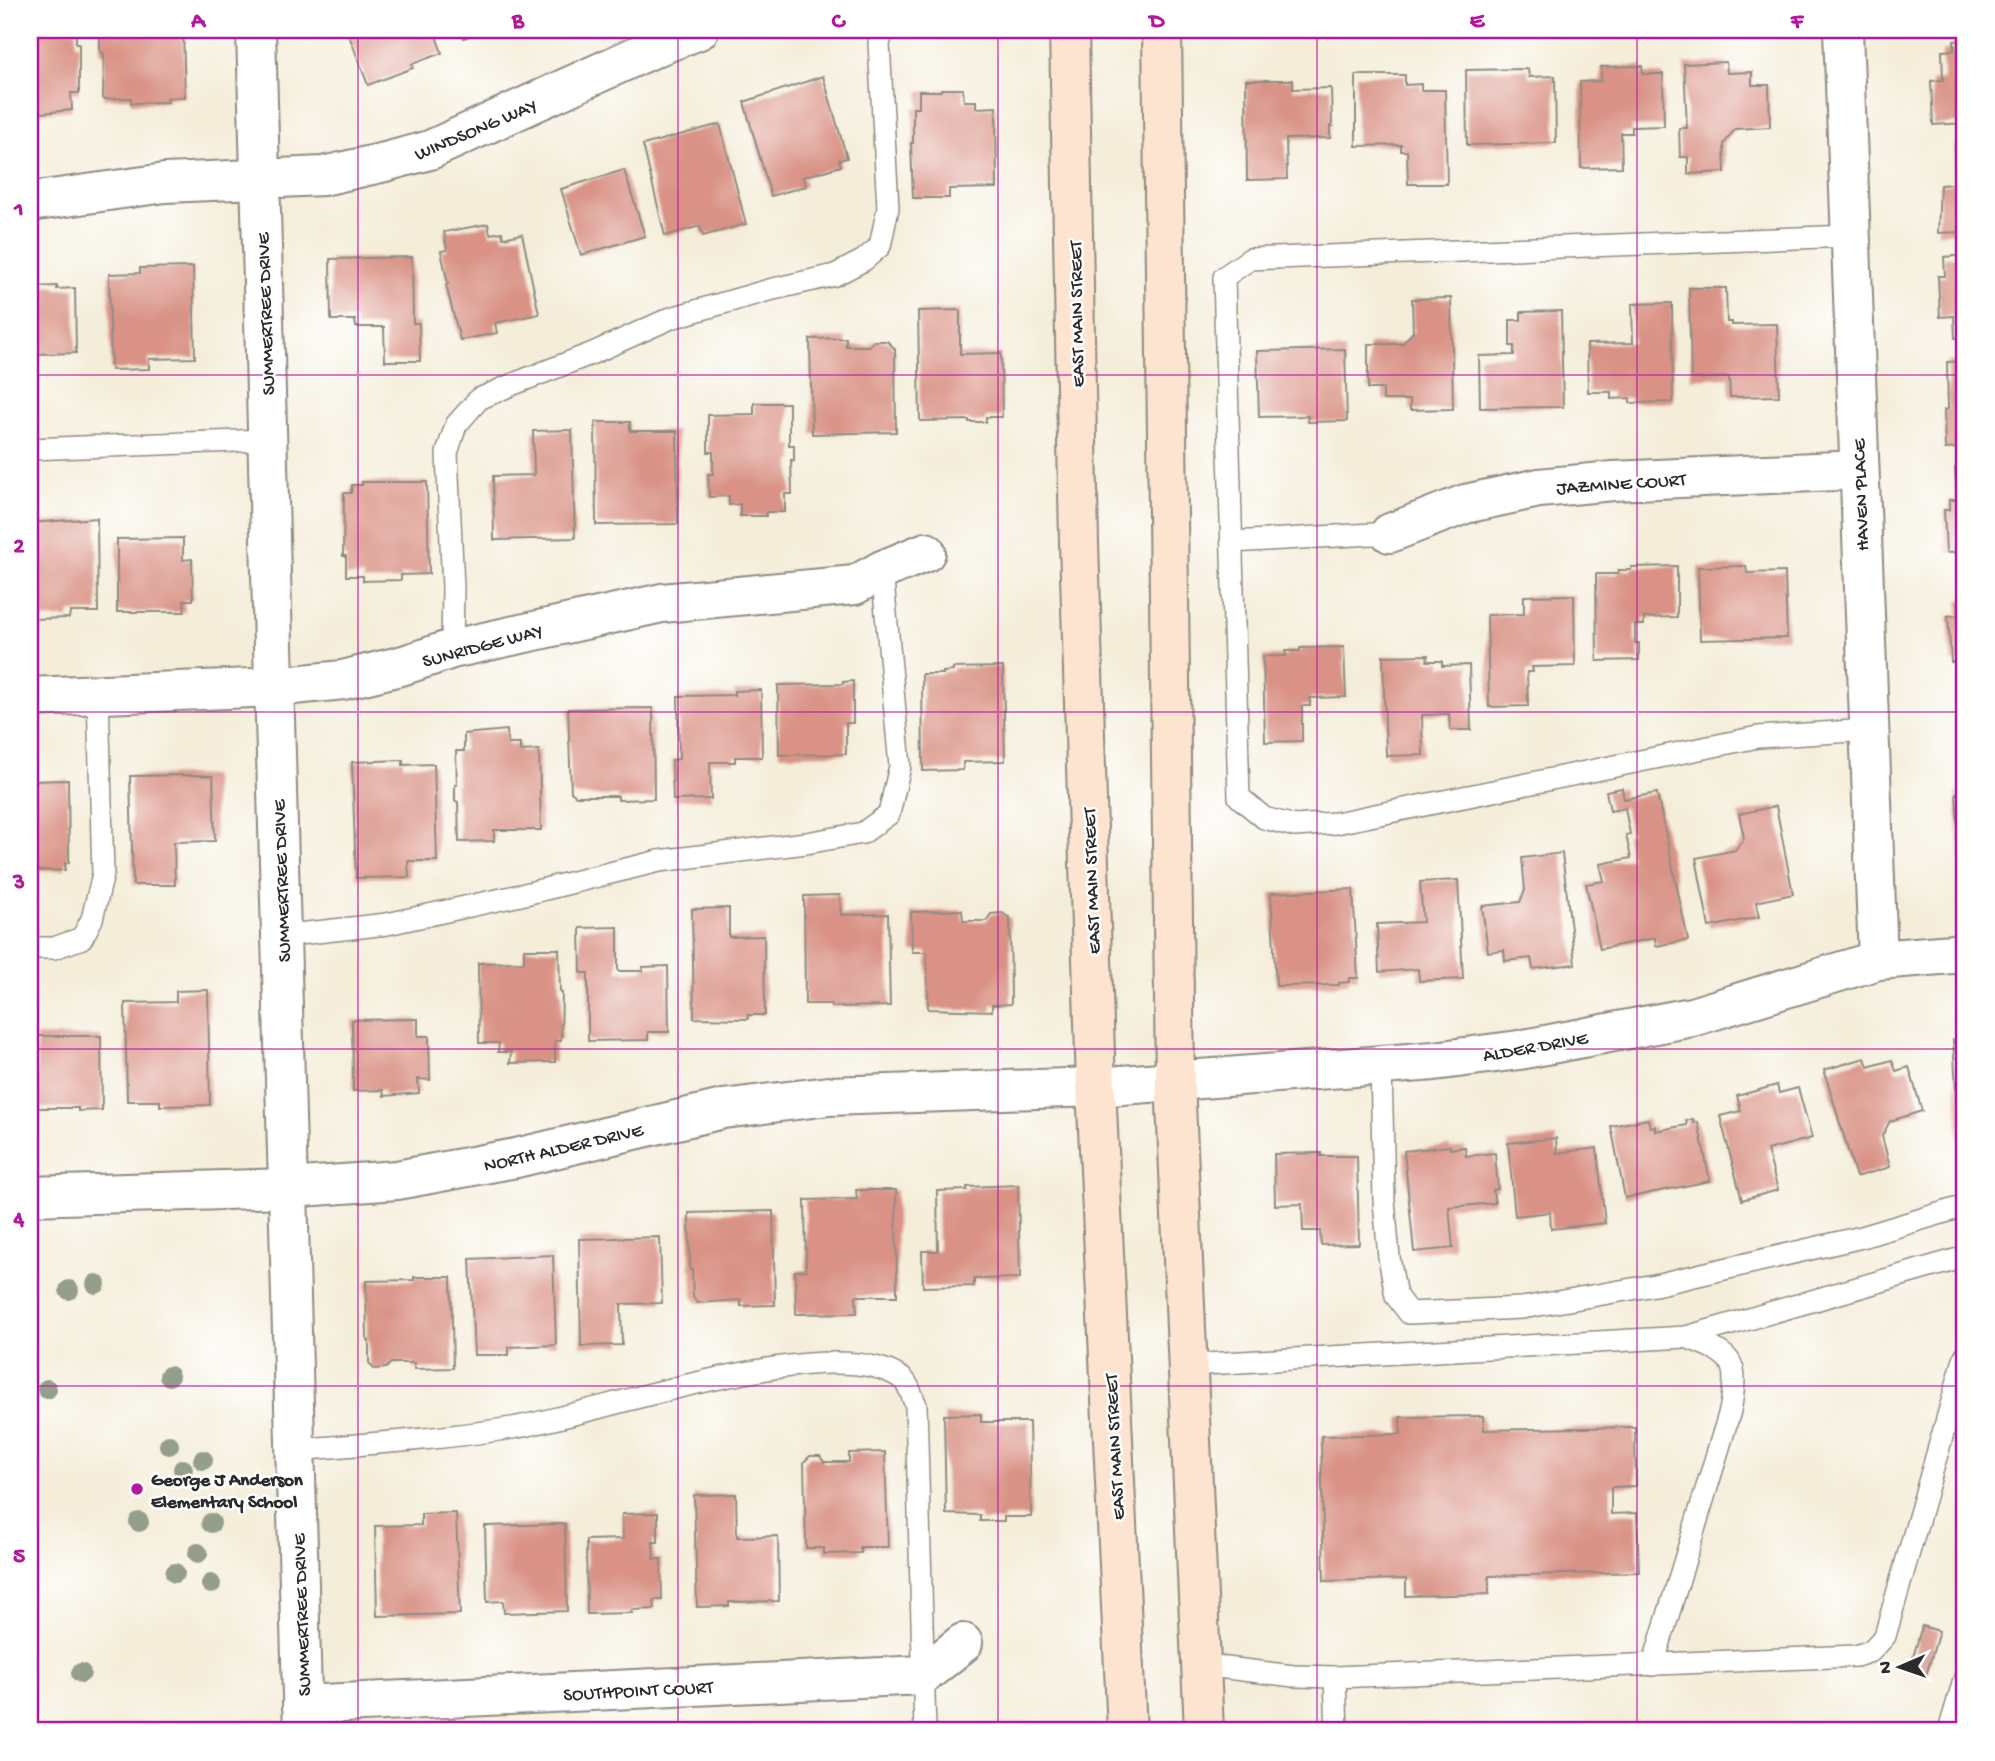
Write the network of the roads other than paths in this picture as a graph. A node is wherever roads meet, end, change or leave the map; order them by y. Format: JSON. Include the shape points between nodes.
{"nodes":[{"id":1,"x":256,"y":30,"type":"edge"},
{"id":2,"x":699,"y":30,"type":"edge"},
{"id":3,"x":884,"y":30,"type":"edge"},
{"id":4,"x":1069,"y":30,"type":"edge"},
{"id":5,"x":1162,"y":30,"type":"edge"},
{"id":6,"x":1843,"y":30,"type":"edge"},
{"id":7,"x":260,"y":180,"type":"junction"},
{"id":8,"x":30,"y":202,"type":"edge"},
{"id":9,"x":1851,"y":236,"type":"junction"},
{"id":10,"x":267,"y":440,"type":"junction"},
{"id":11,"x":30,"y":449,"type":"edge"},
{"id":12,"x":1858,"y":470,"type":"junction"},
{"id":13,"x":1390,"y":533,"type":"joint"},
{"id":14,"x":1232,"y":542,"type":"junction"},
{"id":15,"x":926,"y":552,"type":"dead end"},
{"id":16,"x":882,"y":570,"type":"junction"},
{"id":17,"x":452,"y":649,"type":"junction"},
{"id":18,"x":274,"y":687,"type":"junction"},
{"id":19,"x":98,"y":694,"type":"junction"},
{"id":20,"x":30,"y":696,"type":"edge"},
{"id":21,"x":1869,"y":730,"type":"junction"},
{"id":22,"x":281,"y":936,"type":"junction"},
{"id":23,"x":30,"y":948,"type":"edge"},
{"id":24,"x":1965,"y":953,"type":"edge"},
{"id":25,"x":1878,"y":960,"type":"junction"},
{"id":26,"x":1381,"y":1065,"type":"junction"},
{"id":27,"x":1175,"y":1081,"type":"junction"},
{"id":28,"x":1096,"y":1087,"type":"junction"},
{"id":29,"x":288,"y":1188,"type":"junction"},
{"id":30,"x":30,"y":1196,"type":"edge"},
{"id":31,"x":1965,"y":1206,"type":"edge"},
{"id":32,"x":1965,"y":1257,"type":"edge"},
{"id":33,"x":1686,"y":1337,"type":"junction"},
{"id":34,"x":1965,"y":1356,"type":"edge"},
{"id":35,"x":1188,"y":1365,"type":"junction"},
{"id":36,"x":295,"y":1450,"type":"junction"},
{"id":37,"x":963,"y":1643,"type":"dead end"},
{"id":38,"x":1201,"y":1665,"type":"junction"},
{"id":39,"x":1653,"y":1665,"type":"junction"},
{"id":40,"x":1124,"y":1672,"type":"junction"},
{"id":41,"x":923,"y":1675,"type":"junction"},
{"id":42,"x":1335,"y":1677,"type":"junction"},
{"id":43,"x":1965,"y":1677,"type":"edge"},
{"id":44,"x":303,"y":1718,"type":"edge"},
{"id":45,"x":925,"y":1731,"type":"edge"},
{"id":46,"x":1127,"y":1731,"type":"edge"},
{"id":47,"x":1138,"y":1731,"type":"edge"},
{"id":48,"x":1204,"y":1731,"type":"edge"},
{"id":49,"x":1337,"y":1731,"type":"edge"},
{"id":50,"x":1949,"y":1731,"type":"edge"}],
"edges":[{"from":1,"to":7,"type":"street","name":"SUMMERTREE DRIVE"},
{"from":2,"to":7,"type":"street","name":"WINDSONG WAY","via":[[430,150],[323,176]]},
{"from":3,"to":17,"type":"lane","via":[[879,43],[888,208],[880,246],[835,275],[671,318],[490,394],[479,399],[456,425],[447,453]]},
{"from":4,"to":28,"type":"main road","name":"EAST MAIN STREET"},
{"from":5,"to":27,"type":"main road"},
{"from":6,"to":9,"type":"street","name":"HAVEN PLACE"},
{"from":7,"to":8,"type":"street","name":"WINDSONG WAY","via":[[165,183]]},
{"from":7,"to":10,"type":"street","name":"SUMMERTREE DRIVE"},
{"from":9,"to":12,"type":"street","name":"HAVEN PLACE"},
{"from":9,"to":14,"type":"lane","via":[[1250,259],[1224,277]]},
{"from":10,"to":11,"type":"lane"},
{"from":10,"to":18,"type":"street","name":"SUMMERTREE DRIVE"},
{"from":12,"to":13,"type":"street","name":"JAZMINE COURT","via":[[1539,488],[1465,504]]},
{"from":12,"to":21,"type":"street","name":"HAVEN PLACE"},
{"from":13,"to":14,"type":"lane"},
{"from":14,"to":21,"type":"lane","via":[[1239,797],[1264,818],[1295,826],[1336,823],[1758,737]]},
{"from":15,"to":16,"type":"street","name":"SUNRIDGE WAY"},
{"from":16,"to":17,"type":"street","name":"SUNRIDGE WAY","via":[[855,585],[662,603]]},
{"from":16,"to":22,"type":"lane","via":[[900,766],[889,814],[863,833],[659,861],[387,924]]},
{"from":17,"to":18,"type":"street","name":"SUNRIDGE WAY","via":[[343,680]]},
{"from":18,"to":19,"type":"street","name":"SUNRIDGE WAY"},
{"from":18,"to":22,"type":"street","name":"SUMMERTREE DRIVE"},
{"from":19,"to":20,"type":"street","name":"SUNRIDGE WAY"},
{"from":19,"to":23,"type":"lane","via":[[103,874],[92,919],[82,939],[54,948]]},
{"from":21,"to":25,"type":"street","name":"HAVEN PLACE"},
{"from":22,"to":29,"type":"street","name":"SUMMERTREE DRIVE"},
{"from":24,"to":25,"type":"street","name":"ALDER DRIVE"},
{"from":25,"to":26,"type":"street","name":"ALDER DRIVE","via":[[1692,1017],[1519,1050]]},
{"from":26,"to":27,"type":"street","name":"ALDER DRIVE"},
{"from":26,"to":31,"type":"lane","via":[[1388,1256],[1396,1296],[1409,1313],[1522,1308],[1655,1285],[1861,1237]]},
{"from":27,"to":28,"type":"street","name":"ALDER DRIVE"},
{"from":27,"to":35,"type":"main road"},
{"from":28,"to":29,"type":"street","name":"NORTH ALDER DRIVE","via":[[829,1096],[723,1109],[453,1171]]},
{"from":28,"to":40,"type":"main road","name":"EAST MAIN STREET"},
{"from":29,"to":30,"type":"street","name":"NORTH ALDER DRIVE"},
{"from":29,"to":36,"type":"street","name":"SUMMERTREE DRIVE"},
{"from":32,"to":33,"type":"lane"},
{"from":33,"to":35,"type":"lane"},
{"from":33,"to":39,"type":"lane","via":[[1720,1350],[1731,1363],[1735,1383]]},
{"from":34,"to":39,"type":"lane","via":[[1885,1636],[1871,1651],[1856,1656]]},
{"from":35,"to":38,"type":"main road"},
{"from":36,"to":41,"type":"lane","via":[[514,1428],[763,1368],[839,1363],[884,1367],[905,1380],[916,1405]]},
{"from":36,"to":44,"type":"street","name":"SUMMERTREE DRIVE"},
{"from":37,"to":41,"type":"street"},
{"from":38,"to":42,"type":"lane"},
{"from":38,"to":48,"type":"main road"},
{"from":39,"to":42,"type":"lane"},
{"from":40,"to":46,"type":"main road","name":"EAST MAIN STREET"},
{"from":40,"to":47,"type":"main road"},
{"from":41,"to":44,"type":"street","name":"SOUTHPOINT COURT"},
{"from":41,"to":45,"type":"lane"},
{"from":42,"to":49,"type":"lane"},
{"from":43,"to":50,"type":"lane"}]}
